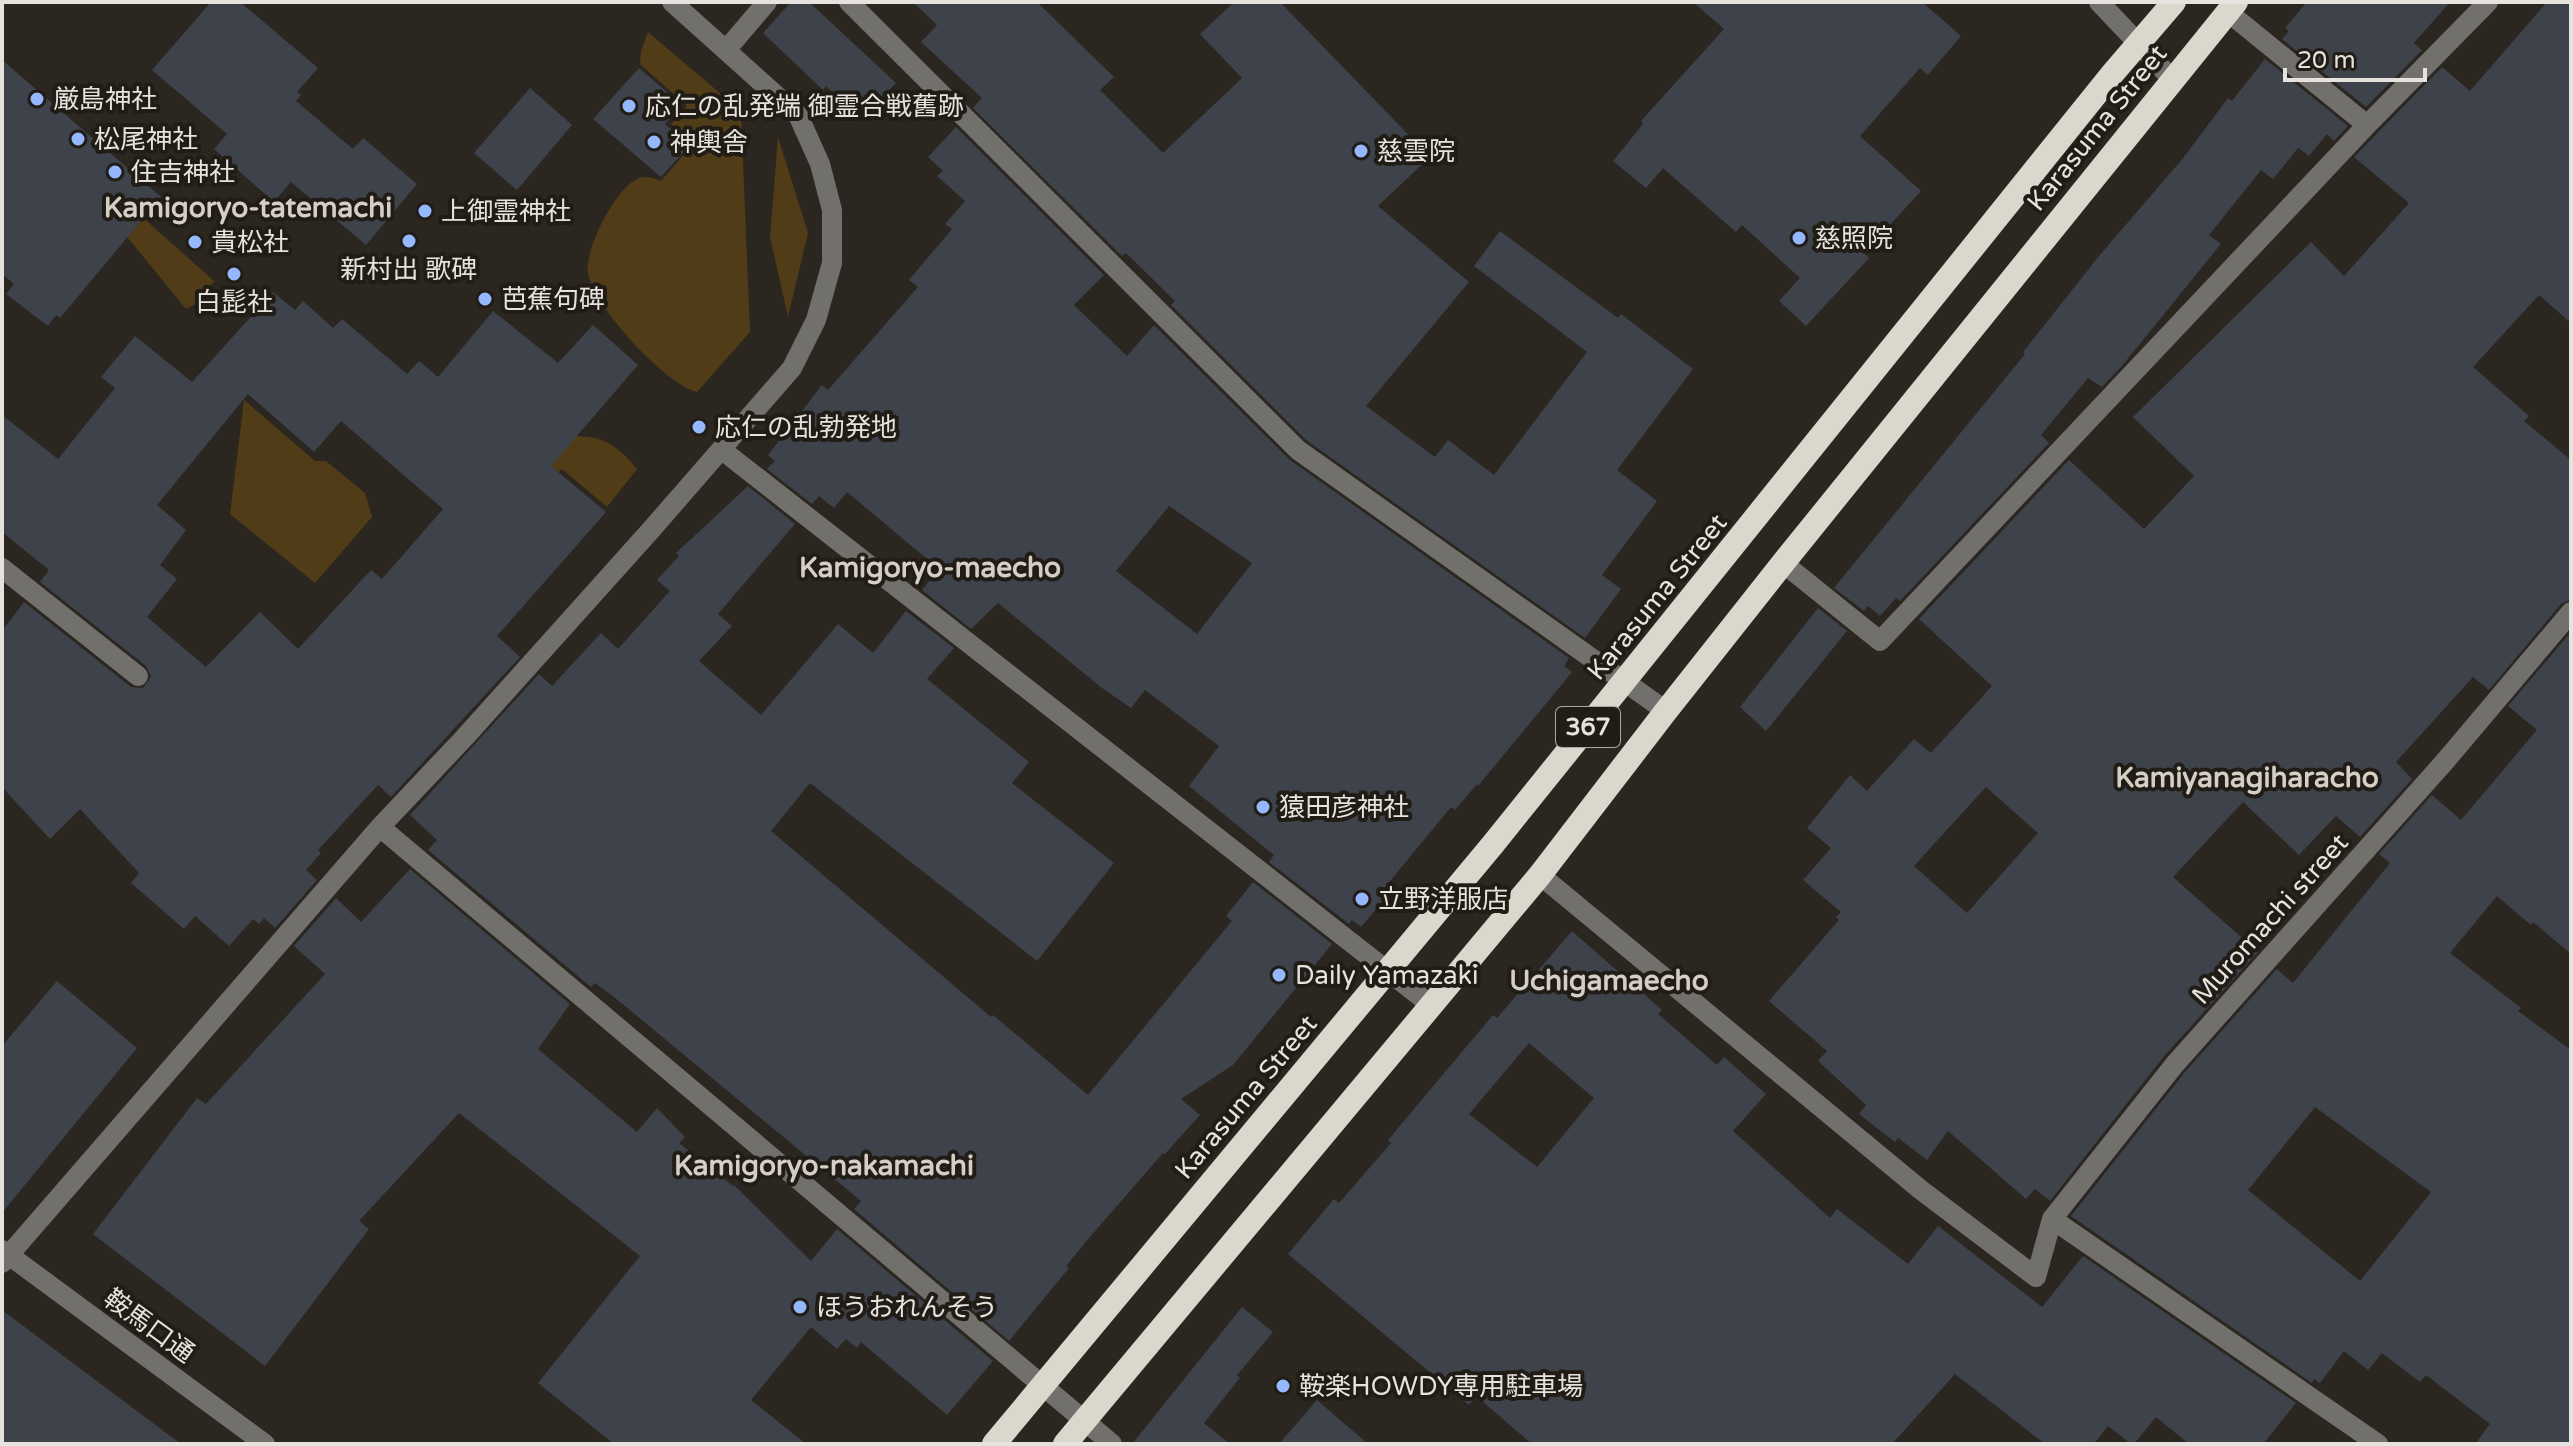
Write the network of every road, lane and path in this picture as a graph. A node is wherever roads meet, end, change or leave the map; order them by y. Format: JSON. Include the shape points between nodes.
{"nodes":[{"id":1,"x":672,"y":2,"type":"edge"},
{"id":2,"x":767,"y":2,"type":"edge"},
{"id":3,"x":849,"y":2,"type":"edge"},
{"id":4,"x":2099,"y":2,"type":"edge"},
{"id":5,"x":2174,"y":2,"type":"edge"},
{"id":6,"x":2488,"y":2,"type":"edge"},
{"id":7,"x":2232,"y":7,"type":"edge"},
{"id":8,"x":2139,"y":44,"type":"junction"},
{"id":9,"x":726,"y":50,"type":"junction"},
{"id":10,"x":2172,"y":79,"type":"junction"},
{"id":11,"x":2367,"y":125,"type":"junction"},
{"id":12,"x":722,"y":450,"type":"junction"},
{"id":13,"x":1783,"y":563,"type":"junction"},
{"id":14,"x":2,"y":568,"type":"edge"},
{"id":15,"x":2571,"y":612,"type":"edge"},
{"id":16,"x":138,"y":676,"type":"dead end"},
{"id":17,"x":1625,"y":681,"type":"junction"},
{"id":18,"x":1666,"y":711,"type":"junction"},
{"id":19,"x":380,"y":827,"type":"junction"},
{"id":20,"x":1540,"y":875,"type":"junction"},
{"id":21,"x":1388,"y":971,"type":"junction"},
{"id":22,"x":1431,"y":1005,"type":"junction"},
{"id":23,"x":2052,"y":1219,"type":"junction"},
{"id":24,"x":4,"y":1256,"type":"edge"},
{"id":25,"x":1042,"y":1385,"type":"junction"},
{"id":26,"x":1085,"y":1421,"type":"junction"},
{"id":27,"x":265,"y":1444,"type":"edge"},
{"id":28,"x":994,"y":1444,"type":"edge"},
{"id":29,"x":1065,"y":1444,"type":"edge"},
{"id":30,"x":1112,"y":1444,"type":"edge"},
{"id":31,"x":2378,"y":1444,"type":"edge"}],
"edges":[{"from":1,"to":9,"type":"street"},
{"from":2,"to":9,"type":"street"},
{"from":3,"to":17,"type":"street","via":[[1298,450]]},
{"from":4,"to":8,"type":"street"},
{"from":5,"to":8,"type":"highway","name":"Karasuma Street","number":"367"},
{"from":6,"to":11,"type":"street"},
{"from":7,"to":10,"type":"highway","name":"Karasuma Street","number":"367"},
{"from":7,"to":11,"type":"street"},
{"from":8,"to":10,"type":"street"},
{"from":8,"to":17,"type":"highway","name":"Karasuma Street","number":"367"},
{"from":9,"to":12,"type":"street","via":[[798,115],[820,164],[832,210],[832,263],[816,320],[792,368]]},
{"from":10,"to":13,"type":"highway","name":"Karasuma Street","number":"367"},
{"from":11,"to":13,"type":"street","via":[[1880,641]]},
{"from":12,"to":19,"type":"street"},
{"from":12,"to":21,"type":"street"},
{"from":13,"to":18,"type":"highway","name":"Karasuma Street","number":"367"},
{"from":14,"to":16,"type":"street"},
{"from":15,"to":23,"type":"street","name":"Muromachi street","via":[[2175,1064]]},
{"from":17,"to":18,"type":"street"},
{"from":17,"to":21,"type":"highway","name":"Karasuma Street","number":"367"},
{"from":18,"to":20,"type":"highway","name":"Karasuma Street","number":"367"},
{"from":19,"to":24,"type":"street"},
{"from":19,"to":25,"type":"street"},
{"from":20,"to":22,"type":"highway","name":"Karasuma Street","number":"367"},
{"from":20,"to":23,"type":"street","name":"Muromachi street","via":[[1921,1190],[2036,1277]]},
{"from":21,"to":22,"type":"street"},
{"from":21,"to":25,"type":"highway","name":"Karasuma Street","number":"367"},
{"from":22,"to":26,"type":"highway","name":"Karasuma Street","number":"367"},
{"from":23,"to":31,"type":"street"},
{"from":24,"to":27,"type":"street","name":"鞍馬口通"},
{"from":25,"to":26,"type":"street"},
{"from":25,"to":28,"type":"highway","name":"Karasuma Street","number":"367"},
{"from":26,"to":29,"type":"highway","name":"Karasuma Street","number":"367"},
{"from":26,"to":30,"type":"street"}]}
